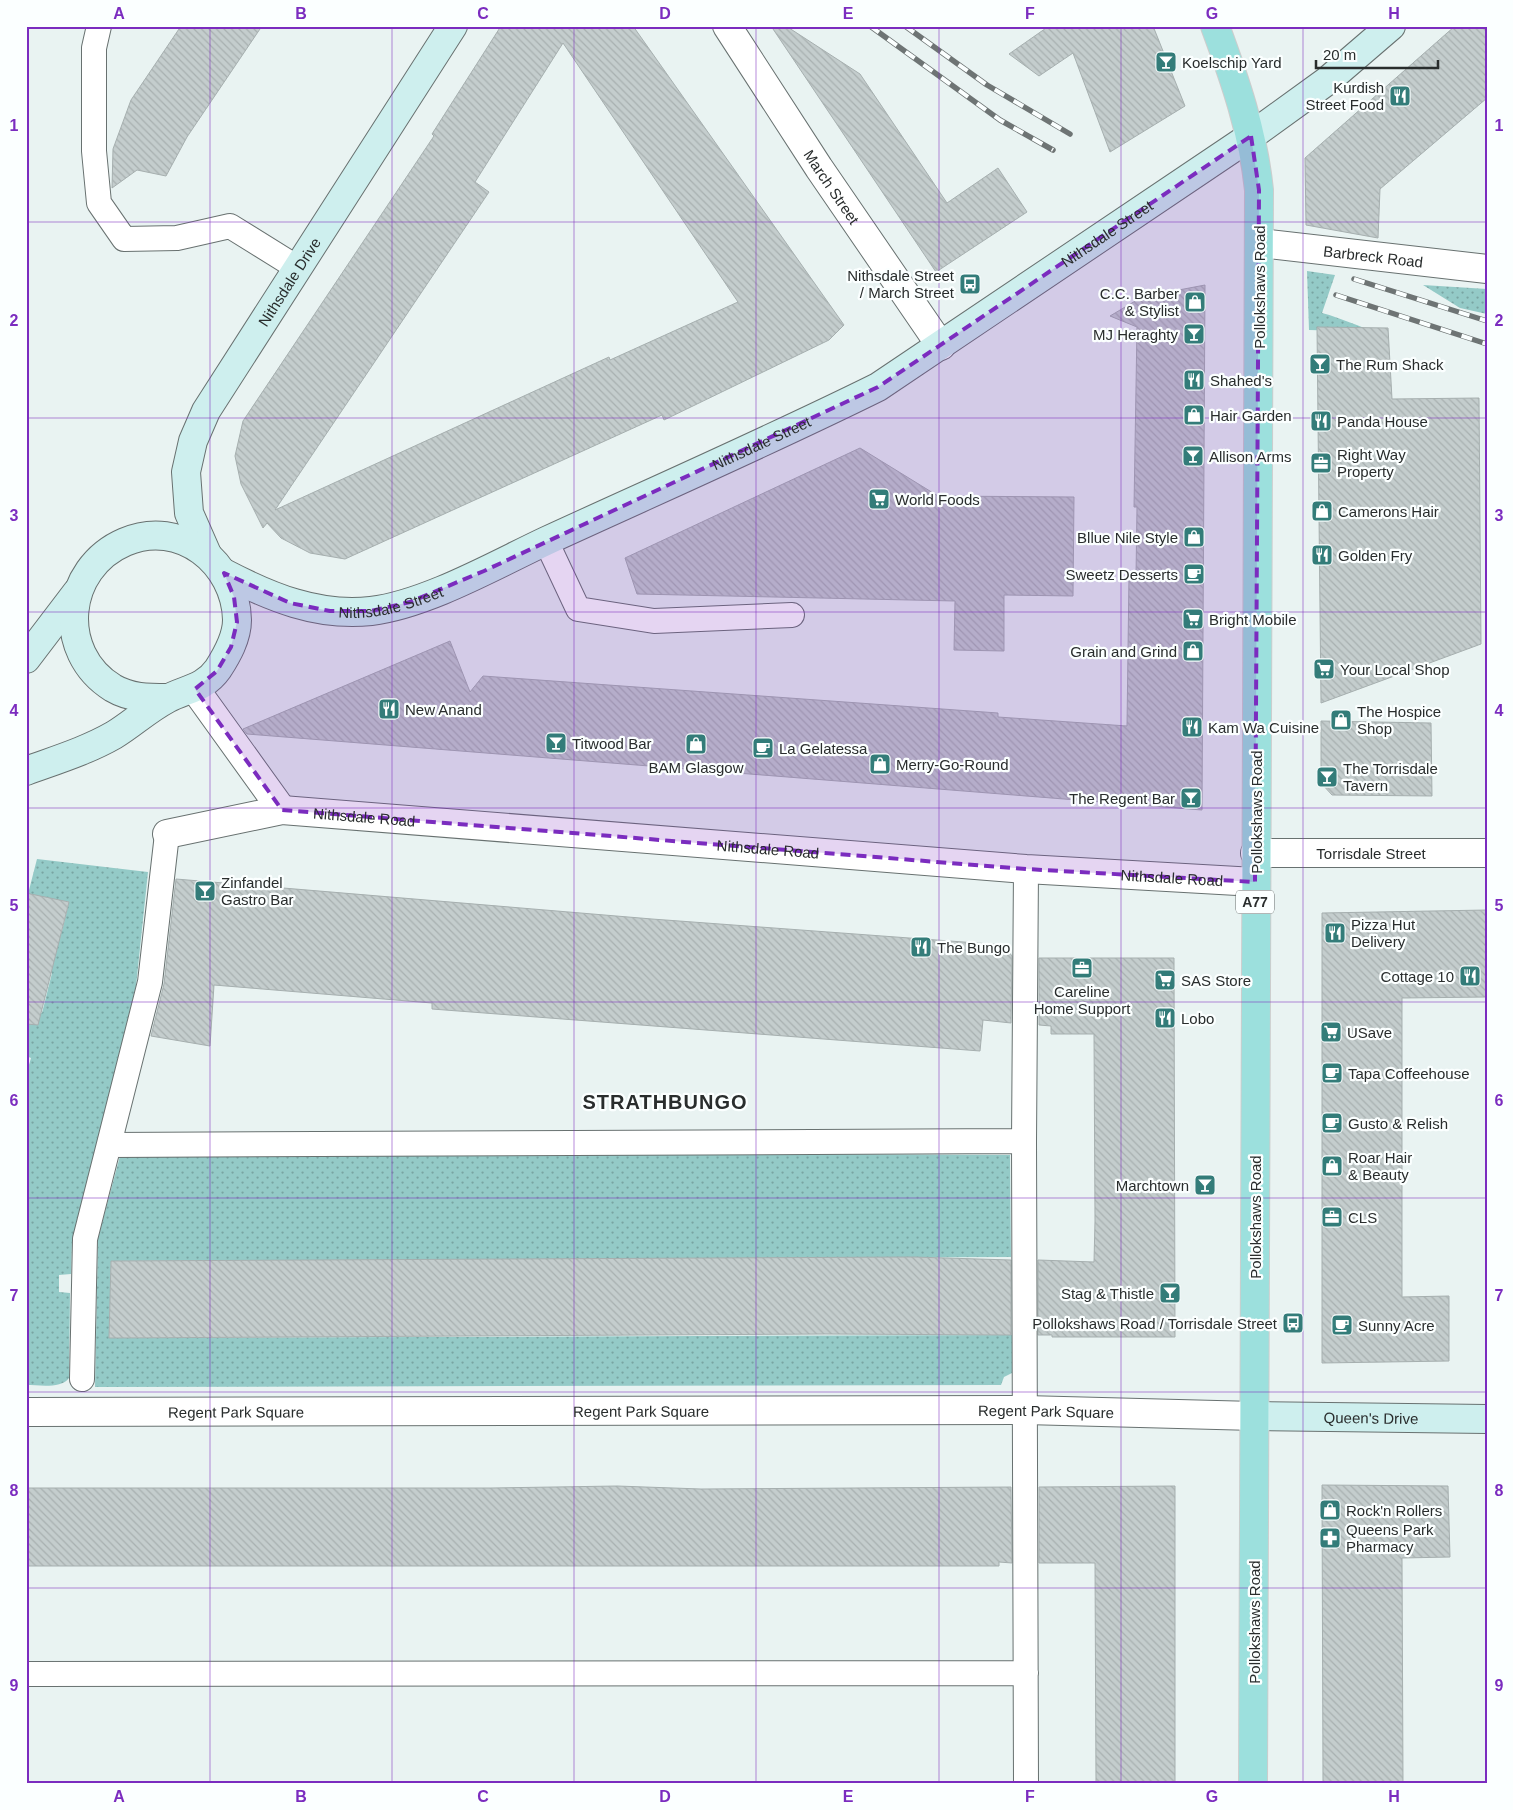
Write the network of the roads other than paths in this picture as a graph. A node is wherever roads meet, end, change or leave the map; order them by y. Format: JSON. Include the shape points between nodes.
{"nodes":[{"id":1,"x":99,"y":26,"type":"edge"},
{"id":2,"x":453,"y":26,"type":"edge"},
{"id":3,"x":727,"y":26,"type":"edge"},
{"id":4,"x":1215,"y":26,"type":"edge"},
{"id":5,"x":1391,"y":26,"type":"edge"},
{"id":6,"x":1251,"y":136,"type":"junction"},
{"id":7,"x":1260,"y":244,"type":"junction"},
{"id":8,"x":296,"y":267,"type":"junction"},
{"id":9,"x":1487,"y":269,"type":"edge"},
{"id":10,"x":941,"y":346,"type":"junction"},
{"id":11,"x":546,"y":542,"type":"junction"},
{"id":12,"x":216,"y":564,"type":"junction"},
{"id":13,"x":77,"y":591,"type":"junction"},
{"id":14,"x":792,"y":615,"type":"dead end"},
{"id":15,"x":26,"y":659,"type":"edge"},
{"id":16,"x":195,"y":689,"type":"junction"},
{"id":17,"x":168,"y":698,"type":"junction"},
{"id":18,"x":26,"y":771,"type":"edge"},
{"id":19,"x":282,"y":810,"type":"junction"},
{"id":20,"x":167,"y":834,"type":"joint"},
{"id":21,"x":1255,"y":853,"type":"junction"},
{"id":22,"x":1487,"y":853,"type":"edge"},
{"id":23,"x":1026,"y":869,"type":"junction"},
{"id":24,"x":1255,"y":882,"type":"junction"},
{"id":25,"x":1024,"y":1142,"type":"junction"},
{"id":26,"x":110,"y":1145,"type":"junction"},
{"id":27,"x":82,"y":1379,"type":"dead end"},
{"id":28,"x":1025,"y":1410,"type":"junction"},
{"id":29,"x":26,"y":1412,"type":"edge"},
{"id":30,"x":1255,"y":1416,"type":"junction"},
{"id":31,"x":1487,"y":1419,"type":"edge"},
{"id":32,"x":1026,"y":1673,"type":"junction"},
{"id":33,"x":26,"y":1674,"type":"edge"},
{"id":34,"x":1026,"y":1784,"type":"edge"},
{"id":35,"x":1252,"y":1784,"type":"edge"}],
"edges":[{"from":1,"to":8,"type":"lane","via":[[94,48],[94,151],[99,203],[124,239],[177,238],[230,226]]},
{"from":2,"to":8,"type":"street","name":"Nithsdale Drive"},
{"from":3,"to":10,"type":"street","name":"March Street"},
{"from":4,"to":6,"type":"main road","name":"Pollokshaws Road","number":"A77","via":[[1242,100]]},
{"from":5,"to":6,"type":"street","name":"Nithsdale Street","via":[[1327,81]]},
{"from":6,"to":7,"type":"main road","name":"Pollokshaws Road","number":"A77","via":[[1259,190]]},
{"from":6,"to":10,"type":"street","name":"Nithsdale Street"},
{"from":7,"to":9,"type":"street","name":"Barbreck Road"},
{"from":7,"to":21,"type":"main road","name":"Pollokshaws Road","number":"A77"},
{"from":8,"to":12,"type":"street","name":"Nithsdale Drive","via":[[206,411],[193,441],[186,472],[189,513]]},
{"from":10,"to":11,"type":"street","name":"Nithsdale Street","via":[[878,386],[821,415]]},
{"from":11,"to":12,"type":"street","name":"Nithsdale Street","via":[[410,602],[371,611],[330,611],[290,603],[260,592]]},
{"from":11,"to":14,"type":"lane","via":[[578,609],[654,621]]},
{"from":12,"to":13,"type":"street","via":[[186,541],[160,535],[135,537],[112,548],[92,564]]},
{"from":12,"to":16,"type":"street","via":[[234,597],[237,622],[231,647],[217,671]]},
{"from":13,"to":15,"type":"street"},
{"from":13,"to":17,"type":"street","via":[[73,616],[77,644],[91,669],[113,688],[140,698]]},
{"from":16,"to":17,"type":"street"},
{"from":16,"to":19,"type":"street"},
{"from":17,"to":18,"type":"street","via":[[113,735],[69,756]]},
{"from":19,"to":20,"type":"street","name":"Nithsdale Road"},
{"from":19,"to":23,"type":"street","name":"Nithsdale Road"},
{"from":20,"to":26,"type":"lane","via":[[150,982]]},
{"from":21,"to":22,"type":"street","name":"Torrisdale Street"},
{"from":21,"to":24,"type":"main road","name":"Pollokshaws Road","number":"A77"},
{"from":23,"to":24,"type":"street","name":"Nithsdale Road"},
{"from":23,"to":25,"type":"lane"},
{"from":24,"to":30,"type":"main road","name":"Pollokshaws Road","number":"A77"},
{"from":25,"to":26,"type":"lane"},
{"from":25,"to":28,"type":"lane"},
{"from":26,"to":27,"type":"lane","via":[[85,1238]]},
{"from":28,"to":29,"type":"street","name":"Regent Park Square"},
{"from":28,"to":30,"type":"street","name":"Regent Park Square"},
{"from":28,"to":32,"type":"lane"},
{"from":30,"to":31,"type":"street","name":"Queen's Drive"},
{"from":30,"to":35,"type":"main road","name":"Pollokshaws Road","number":"A77"},
{"from":32,"to":33,"type":"lane"},
{"from":32,"to":34,"type":"lane"}]}
